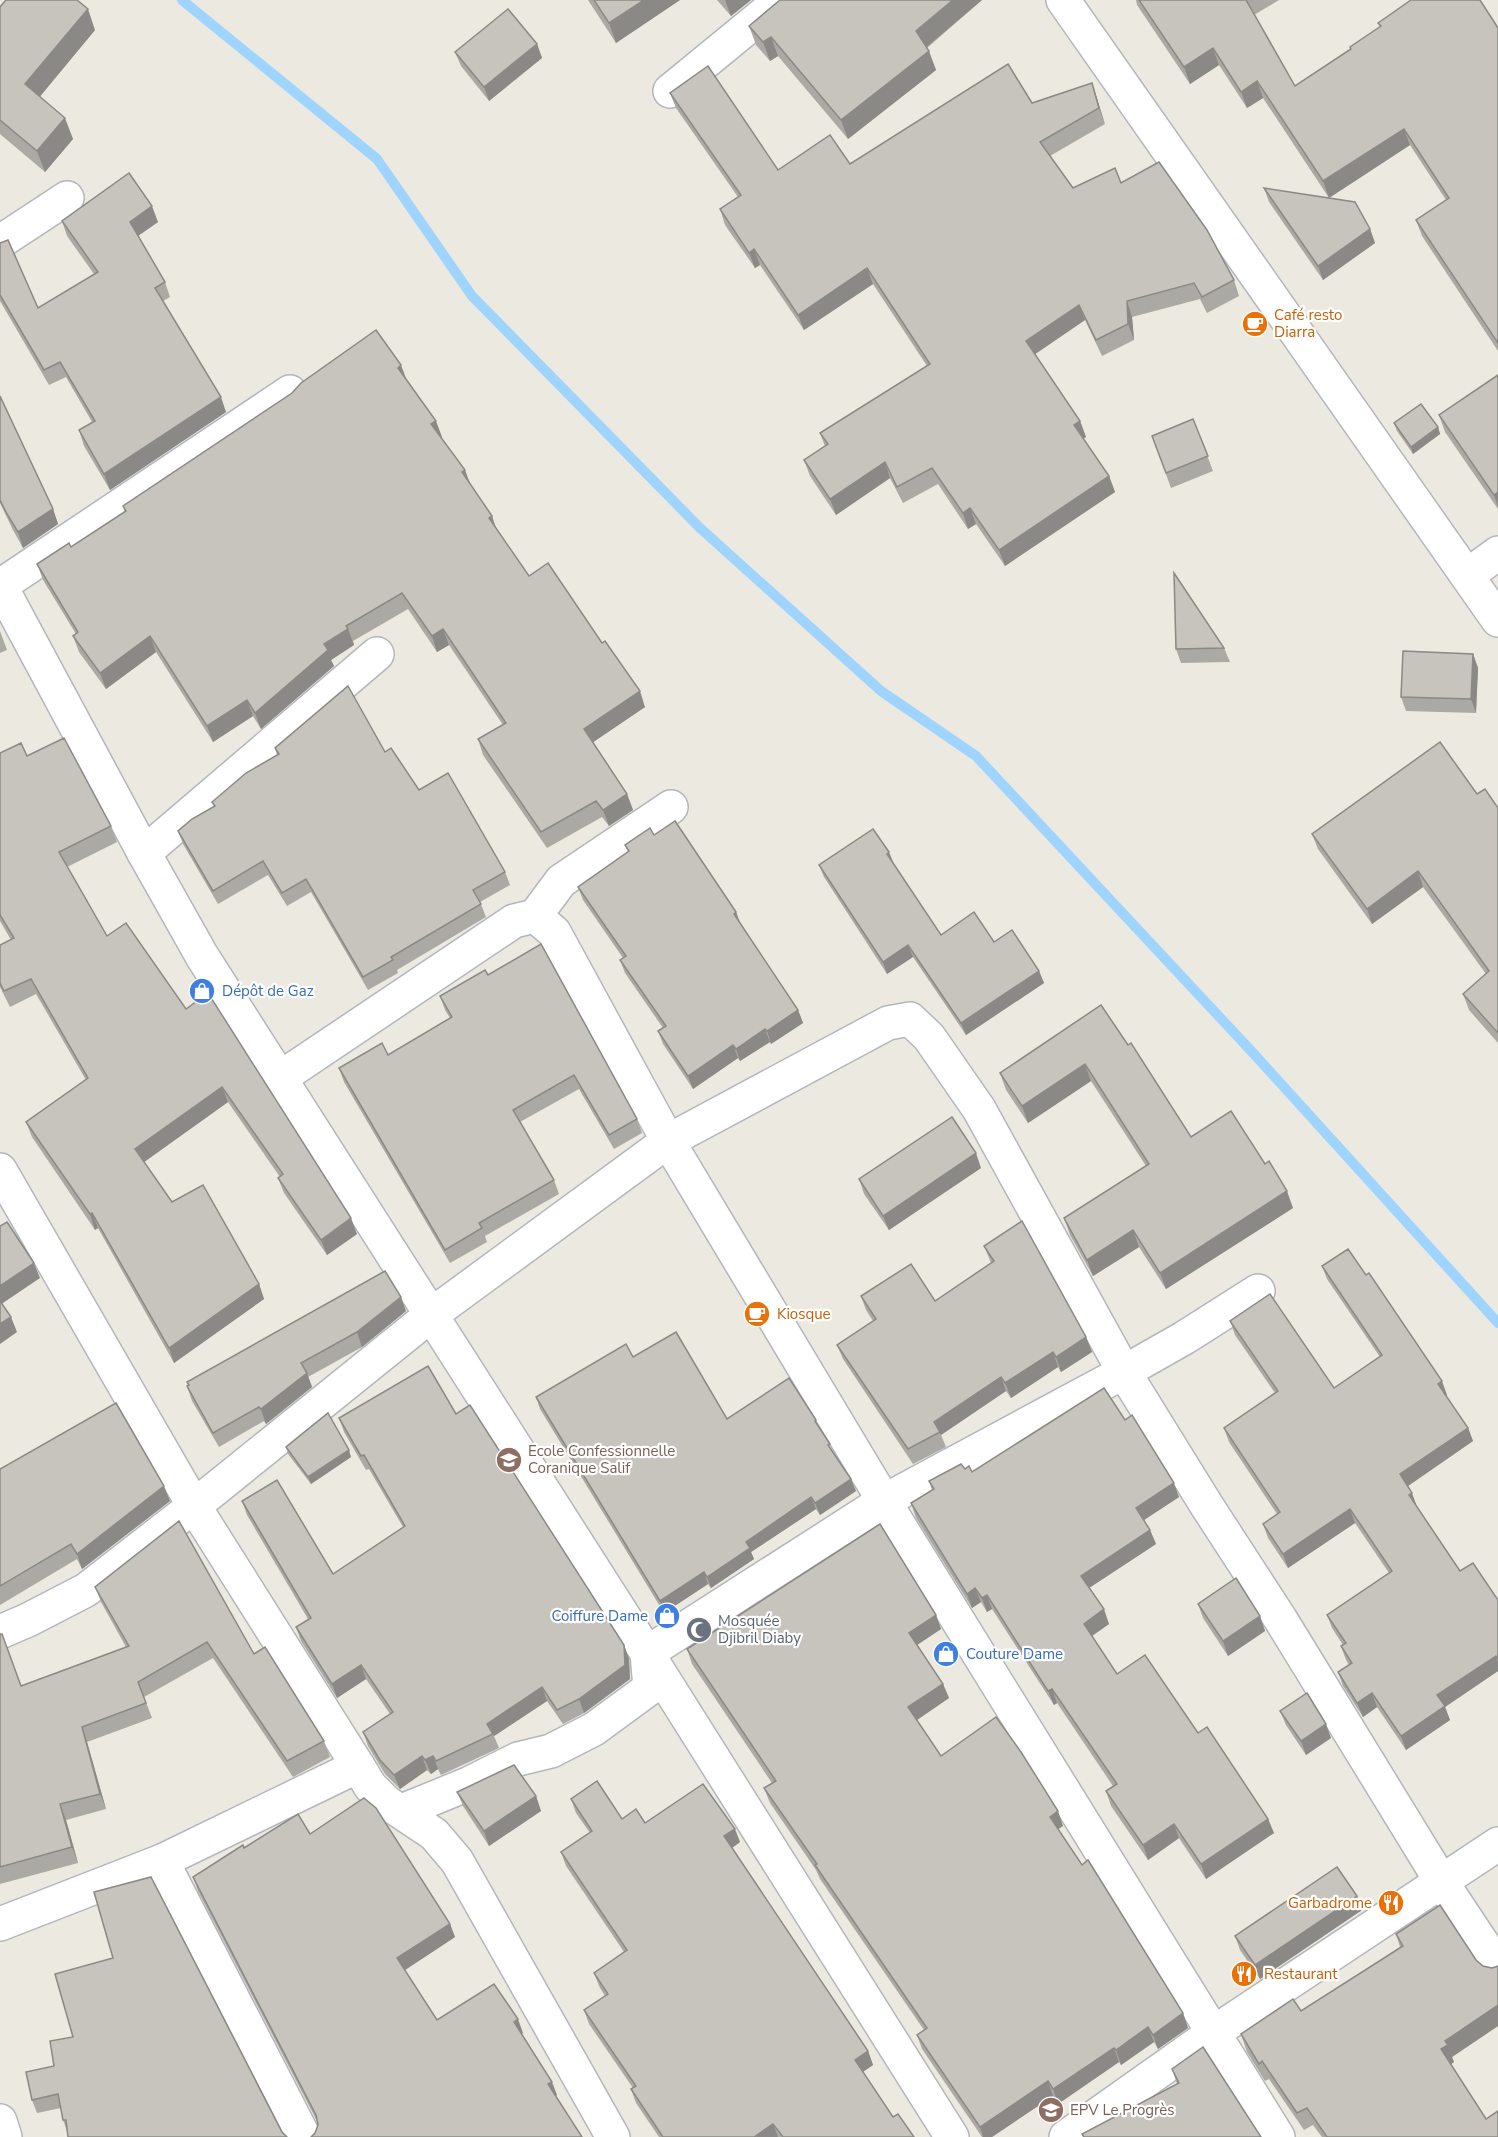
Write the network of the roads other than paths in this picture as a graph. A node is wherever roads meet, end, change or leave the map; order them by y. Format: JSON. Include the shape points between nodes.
{"nodes":[{"id":1,"x":781,"y":0,"type":"edge"},
{"id":2,"x":1063,"y":0,"type":"edge"},
{"id":3,"x":670,"y":91,"type":"edge"},
{"id":4,"x":67,"y":198,"type":"dead end"},
{"id":5,"x":0,"y":242,"type":"edge"},
{"id":6,"x":290,"y":392,"type":"edge"},
{"id":7,"x":1498,"y":553,"type":"edge"},
{"id":8,"x":1467,"y":575,"type":"junction"},
{"id":9,"x":0,"y":586,"type":"edge"},
{"id":10,"x":1498,"y":620,"type":"edge"},
{"id":11,"x":377,"y":654,"type":"dead end"},
{"id":12,"x":671,"y":807,"type":"dead end"},
{"id":13,"x":144,"y":853,"type":"junction"},
{"id":14,"x":535,"y":916,"type":"junction"},
{"id":15,"x":280,"y":1078,"type":"junction"},
{"id":16,"x":668,"y":1141,"type":"junction"},
{"id":17,"x":0,"y":1170,"type":"edge"},
{"id":18,"x":1258,"y":1291,"type":"dead end"},
{"id":19,"x":430,"y":1315,"type":"junction"},
{"id":20,"x":1124,"y":1372,"type":"junction"},
{"id":21,"x":884,"y":1501,"type":"junction"},
{"id":22,"x":194,"y":1506,"type":"junction"},
{"id":23,"x":0,"y":1632,"type":"edge"},
{"id":24,"x":647,"y":1653,"type":"junction"},
{"id":25,"x":358,"y":1766,"type":"junction"},
{"id":26,"x":402,"y":1811,"type":"junction"},
{"id":27,"x":1498,"y":1844,"type":"edge"},
{"id":28,"x":162,"y":1861,"type":"junction"},
{"id":29,"x":1441,"y":1881,"type":"junction"},
{"id":30,"x":0,"y":1924,"type":"edge"},
{"id":31,"x":1498,"y":1967,"type":"edge"},
{"id":32,"x":1214,"y":2033,"type":"junction"},
{"id":33,"x":0,"y":2121,"type":"edge"},
{"id":34,"x":5,"y":2137,"type":"edge"},
{"id":35,"x":304,"y":2137,"type":"edge"},
{"id":36,"x":614,"y":2137,"type":"edge"},
{"id":37,"x":952,"y":2137,"type":"edge"},
{"id":38,"x":1066,"y":2137,"type":"edge"},
{"id":39,"x":1278,"y":2137,"type":"edge"}],
"edges":[{"from":1,"to":3,"type":"street"},
{"from":2,"to":8,"type":"street"},
{"from":4,"to":5,"type":"street"},
{"from":6,"to":9,"type":"street"},
{"from":7,"to":8,"type":"street"},
{"from":8,"to":10,"type":"street"},
{"from":9,"to":13,"type":"street"},
{"from":11,"to":13,"type":"street"},
{"from":12,"to":14,"type":"street","via":[[561,881]]},
{"from":13,"to":15,"type":"street","via":[[202,956]]},
{"from":14,"to":15,"type":"street","via":[[514,921]]},
{"from":14,"to":16,"type":"street","via":[[554,932]]},
{"from":15,"to":19,"type":"street"},
{"from":16,"to":19,"type":"street"},
{"from":16,"to":20,"type":"street","via":[[888,1023],[910,1019],[929,1037],[979,1109]]},
{"from":16,"to":21,"type":"street"},
{"from":17,"to":22,"type":"street"},
{"from":18,"to":20,"type":"street"},
{"from":19,"to":22,"type":"street"},
{"from":19,"to":24,"type":"street"},
{"from":20,"to":21,"type":"street"},
{"from":20,"to":29,"type":"street"},
{"from":21,"to":24,"type":"street"},
{"from":21,"to":32,"type":"street"},
{"from":22,"to":23,"type":"street","via":[[86,1590]]},
{"from":22,"to":25,"type":"street"},
{"from":24,"to":26,"type":"street","via":[[650,1688],[594,1729],[551,1751],[518,1759]]},
{"from":24,"to":37,"type":"street"},
{"from":25,"to":26,"type":"street","via":[[370,1786]]},
{"from":25,"to":28,"type":"street"},
{"from":26,"to":36,"type":"street","via":[[434,1833],[457,1861]]},
{"from":27,"to":29,"type":"street"},
{"from":28,"to":30,"type":"street"},
{"from":28,"to":35,"type":"street"},
{"from":29,"to":31,"type":"street"},
{"from":29,"to":32,"type":"street"},
{"from":32,"to":38,"type":"street"},
{"from":32,"to":39,"type":"street"},
{"from":33,"to":34,"type":"street"}]}
